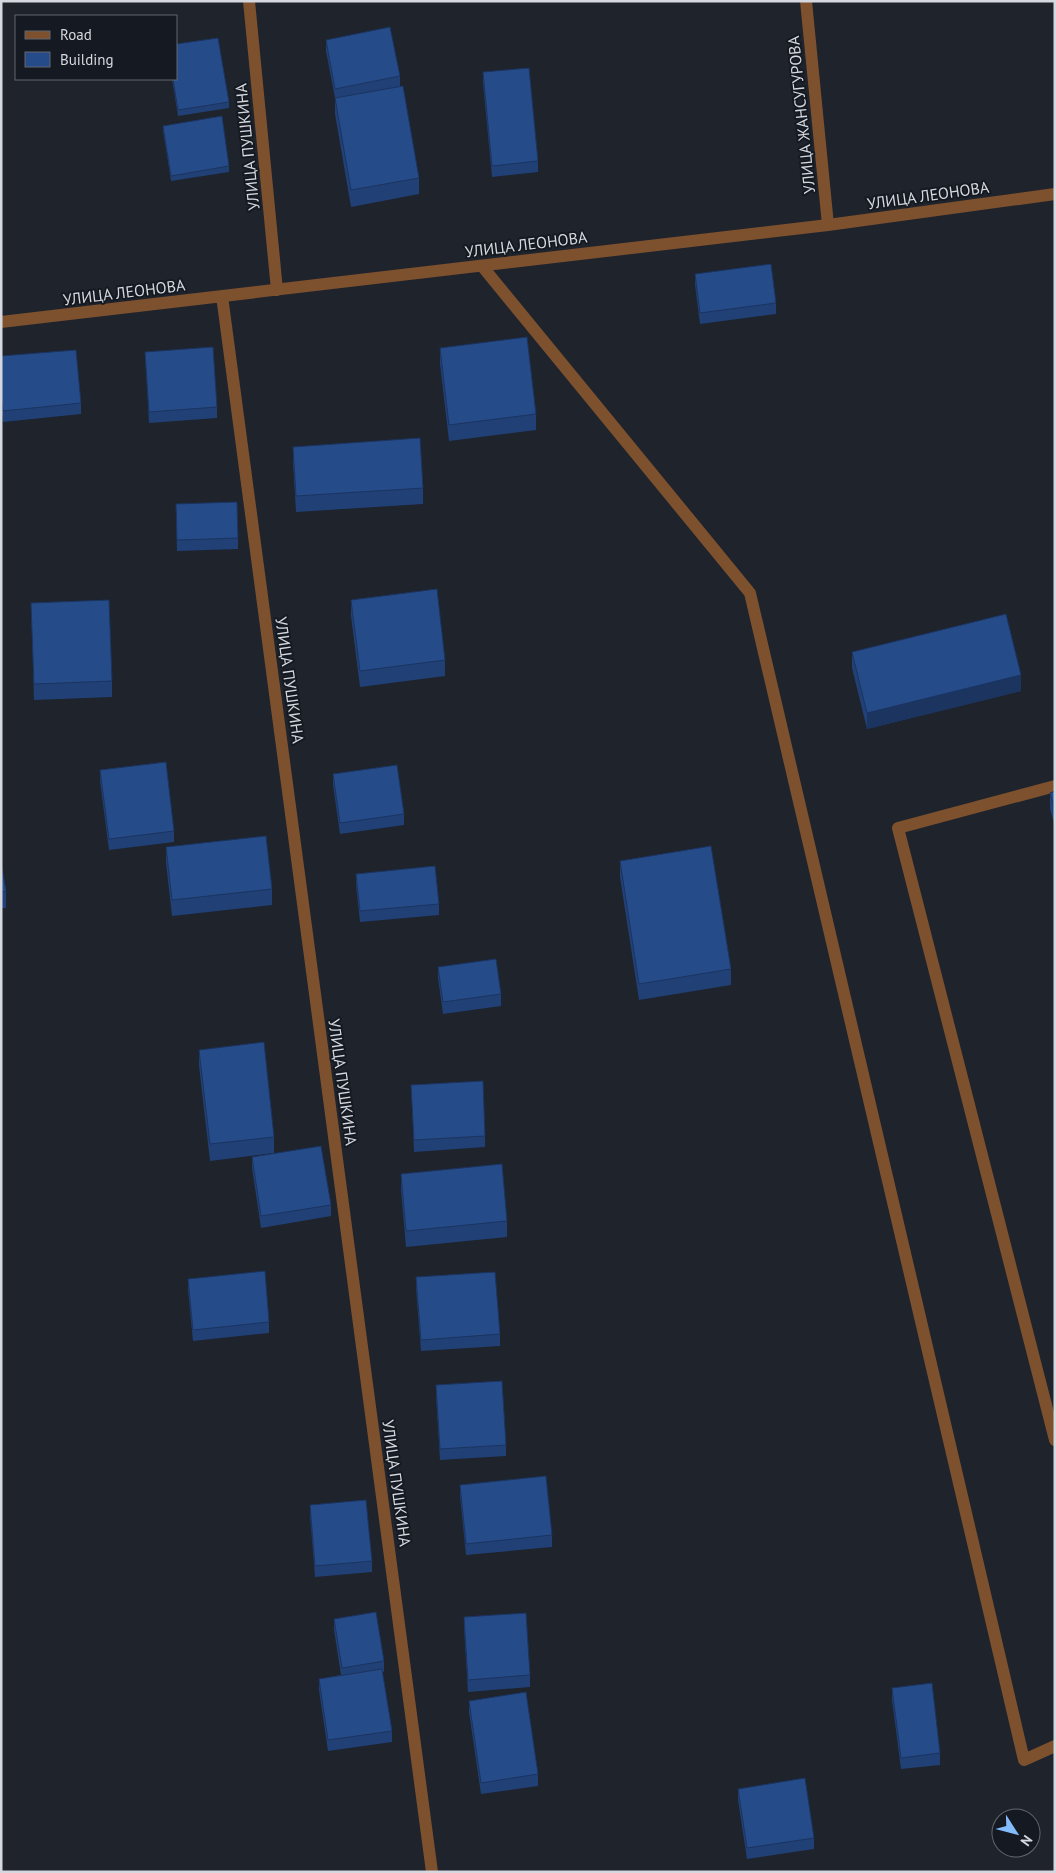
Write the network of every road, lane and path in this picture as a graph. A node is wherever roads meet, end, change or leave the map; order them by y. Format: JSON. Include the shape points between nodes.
{"nodes":[{"id":1,"x":249,"y":1,"type":"edge"},
{"id":2,"x":806,"y":1,"type":"edge"},
{"id":3,"x":1055,"y":194,"type":"edge"},
{"id":4,"x":828,"y":225,"type":"junction"},
{"id":5,"x":482,"y":266,"type":"junction"},
{"id":6,"x":277,"y":290,"type":"junction"},
{"id":7,"x":222,"y":296,"type":"junction"},
{"id":8,"x":1,"y":322,"type":"edge"},
{"id":9,"x":1055,"y":786,"type":"edge"},
{"id":10,"x":1055,"y":1440,"type":"edge"},
{"id":11,"x":1055,"y":1746,"type":"edge"},
{"id":12,"x":432,"y":1872,"type":"edge"}],
"edges":[{"from":1,"to":6,"type":"street","name":"УЛИЦА ПУШКИНА"},
{"from":2,"to":4,"type":"street","name":"УЛИЦА ЖАНСУГУРОВА"},
{"from":3,"to":4,"type":"street","name":"УЛИЦА ЛЕОНОВА"},
{"from":4,"to":5,"type":"street","name":"УЛИЦА ЛЕОНОВА"},
{"from":5,"to":6,"type":"street","name":"УЛИЦА ЛЕОНОВА"},
{"from":5,"to":11,"type":"street","via":[[750,593],[1024,1760]]},
{"from":6,"to":7,"type":"street","name":"УЛИЦА ЛЕОНОВА"},
{"from":7,"to":8,"type":"street","name":"УЛИЦА ЛЕОНОВА"},
{"from":7,"to":12,"type":"street","name":"УЛИЦА ПУШКИНА"},
{"from":9,"to":10,"type":"street","via":[[898,828]]}]}
